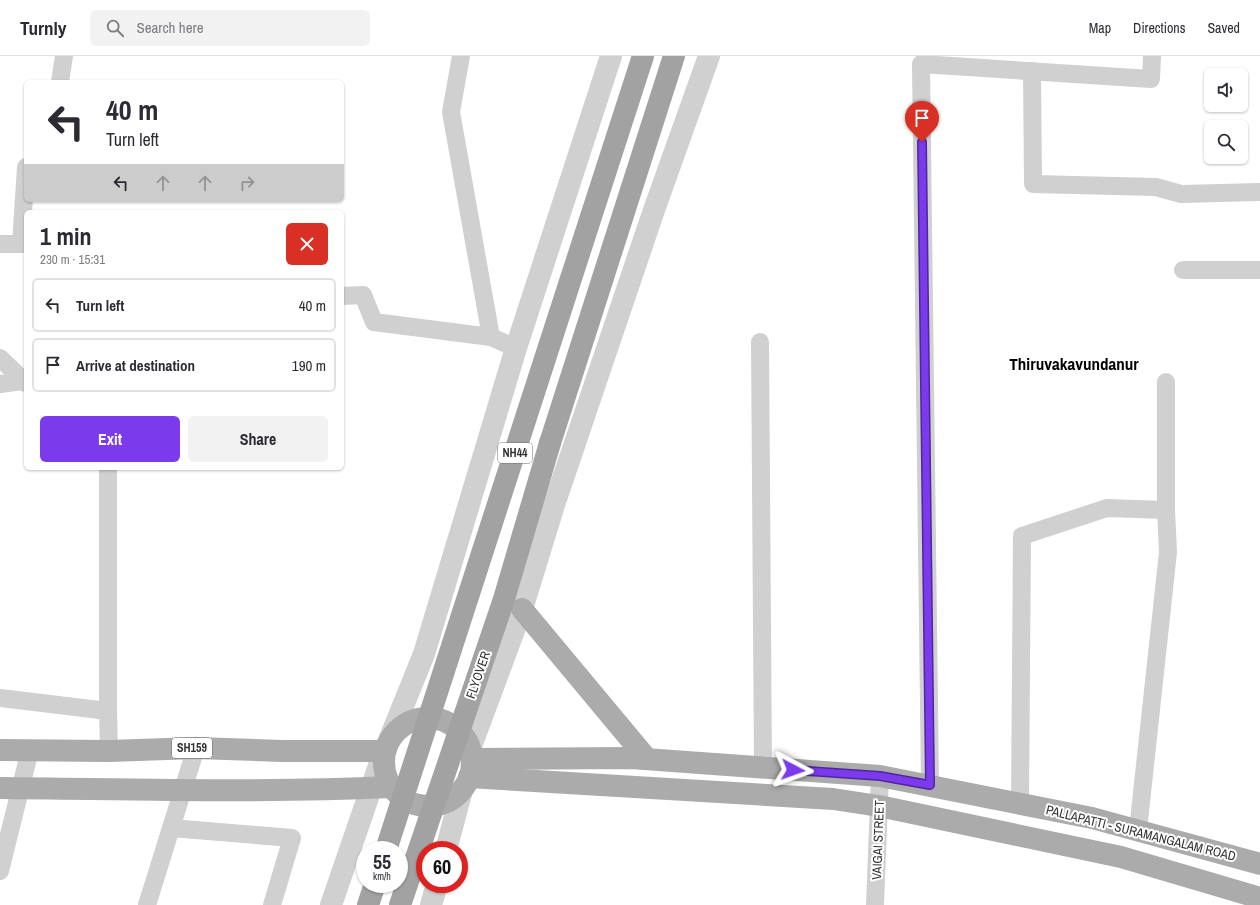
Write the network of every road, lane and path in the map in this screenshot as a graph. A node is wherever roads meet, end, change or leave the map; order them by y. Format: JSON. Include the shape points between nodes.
{"nodes":[{"id":1,"x":64,"y":56,"type":"edge"},
{"id":2,"x":461,"y":56,"type":"edge"},
{"id":3,"x":611,"y":56,"type":"edge"},
{"id":4,"x":643,"y":56,"type":"edge"},
{"id":5,"x":674,"y":56,"type":"edge"},
{"id":6,"x":709,"y":56,"type":"edge"},
{"id":7,"x":1152,"y":56,"type":"edge"},
{"id":8,"x":1032,"y":71,"type":"junction"},
{"id":9,"x":60,"y":80,"type":"edge"},
{"id":10,"x":1260,"y":192,"type":"edge"},
{"id":11,"x":0,"y":244,"type":"edge"},
{"id":12,"x":24,"y":244,"type":"edge"},
{"id":13,"x":1183,"y":270,"type":"dead end"},
{"id":14,"x":1260,"y":270,"type":"edge"},
{"id":15,"x":344,"y":296,"type":"edge"},
{"id":16,"x":491,"y":337,"type":"junction"},
{"id":17,"x":760,"y":342,"type":"dead end"},
{"id":18,"x":516,"y":348,"type":"junction"},
{"id":19,"x":0,"y":358,"type":"edge"},
{"id":20,"x":24,"y":381,"type":"edge"},
{"id":21,"x":24,"y":382,"type":"edge"},
{"id":22,"x":1166,"y":382,"type":"dead end"},
{"id":23,"x":0,"y":384,"type":"edge"},
{"id":24,"x":108,"y":470,"type":"edge"},
{"id":25,"x":1166,"y":510,"type":"junction"},
{"id":26,"x":522,"y":609,"type":"junction"},
{"id":27,"x":0,"y":698,"type":"edge"},
{"id":28,"x":108,"y":711,"type":"junction"},
{"id":29,"x":387,"y":745,"type":"junction"},
{"id":30,"x":196,"y":748,"type":"junction"},
{"id":31,"x":0,"y":750,"type":"edge"},
{"id":32,"x":30,"y":750,"type":"junction"},
{"id":33,"x":109,"y":752,"type":"junction"},
{"id":34,"x":647,"y":759,"type":"junction"},
{"id":35,"x":763,"y":768,"type":"junction"},
{"id":36,"x":468,"y":769,"type":"junction"},
{"id":37,"x":880,"y":776,"type":"junction"},
{"id":38,"x":930,"y":785,"type":"junction"},
{"id":39,"x":10,"y":788,"type":"edge"},
{"id":40,"x":381,"y":788,"type":"junction"},
{"id":41,"x":183,"y":789,"type":"junction"},
{"id":42,"x":1020,"y":803,"type":"junction"},
{"id":43,"x":879,"y":806,"type":"junction"},
{"id":44,"x":171,"y":828,"type":"junction"},
{"id":45,"x":1138,"y":830,"type":"junction"},
{"id":46,"x":389,"y":841,"type":"edge"},
{"id":47,"x":448,"y":841,"type":"edge"},
{"id":48,"x":1260,"y":864,"type":"edge"},
{"id":49,"x":0,"y":871,"type":"edge"},
{"id":50,"x":372,"y":893,"type":"edge"},
{"id":51,"x":434,"y":893,"type":"edge"},
{"id":52,"x":1260,"y":898,"type":"edge"},
{"id":53,"x":147,"y":905,"type":"edge"},
{"id":54,"x":272,"y":905,"type":"edge"},
{"id":55,"x":331,"y":905,"type":"edge"},
{"id":56,"x":368,"y":905,"type":"edge"},
{"id":57,"x":400,"y":905,"type":"edge"},
{"id":58,"x":431,"y":905,"type":"edge"},
{"id":59,"x":875,"y":905,"type":"edge"}],
"edges":[{"from":1,"to":9,"type":"street"},
{"from":2,"to":16,"type":"street","via":[[451,112]]},
{"from":3,"to":18,"type":"street"},
{"from":4,"to":46,"type":"highway","number":"NH44","bridge":true},
{"from":5,"to":57,"type":"highway","name":"FLYOVER","number":"NH44","bridge":true,"via":[[550,443],[504,599]]},
{"from":6,"to":26,"type":"street","via":[[554,505]]},
{"from":7,"to":8,"type":"street","via":[[1151,79]]},
{"from":8,"to":10,"type":"street","via":[[1033,184],[1156,187],[1181,194]]},
{"from":8,"to":38,"type":"street","via":[[921,64]]},
{"from":11,"to":12,"type":"street"},
{"from":13,"to":14,"type":"street"},
{"from":15,"to":16,"type":"street","via":[[363,295],[374,322]]},
{"from":16,"to":18,"type":"street"},
{"from":17,"to":35,"type":"street"},
{"from":18,"to":29,"type":"street","via":[[424,654]]},
{"from":19,"to":20,"type":"street"},
{"from":21,"to":23,"type":"street"},
{"from":22,"to":25,"type":"street"},
{"from":24,"to":28,"type":"street"},
{"from":25,"to":42,"type":"street","via":[[1107,508],[1022,536]]},
{"from":25,"to":45,"type":"street","via":[[1168,552]]},
{"from":26,"to":34,"type":"main road"},
{"from":26,"to":36,"type":"street"},
{"from":27,"to":28,"type":"street"},
{"from":28,"to":33,"type":"street"},
{"from":29,"to":30,"type":"main road","number":"SH159","via":[[282,751]]},
{"from":29,"to":36,"type":"main road","via":[[398,728],[409,722],[421,718],[446,721],[464,737]]},
{"from":29,"to":40,"type":"main road","via":[[383,764],[385,776]]},
{"from":30,"to":33,"type":"main road","number":"SH159"},
{"from":30,"to":41,"type":"street"},
{"from":31,"to":32,"type":"main road","number":"SH159"},
{"from":32,"to":33,"type":"main road","number":"SH159"},
{"from":32,"to":39,"type":"street"},
{"from":34,"to":35,"type":"main road","name":"PALLAPATTI - SURAMANGALAM ROAD"},
{"from":34,"to":36,"type":"main road","name":"PALLAPATTI - SURAMANGALAM ROAD","via":[[623,758]]},
{"from":35,"to":37,"type":"main road","name":"PALLAPATTI - SURAMANGALAM ROAD"},
{"from":36,"to":40,"type":"main road","via":[[452,799],[439,804],[426,806],[413,803]]},
{"from":36,"to":43,"type":"main road","via":[[833,799]]},
{"from":36,"to":47,"type":"street"},
{"from":37,"to":38,"type":"main road","name":"PALLAPATTI - SURAMANGALAM ROAD"},
{"from":37,"to":43,"type":"street","name":"VAIGAI STREET"},
{"from":38,"to":42,"type":"main road","name":"PALLAPATTI - SURAMANGALAM ROAD"},
{"from":39,"to":41,"type":"main road"},
{"from":39,"to":49,"type":"street"},
{"from":40,"to":41,"type":"main road","via":[[263,791]]},
{"from":40,"to":55,"type":"street"},
{"from":41,"to":44,"type":"street"},
{"from":42,"to":45,"type":"main road","name":"PALLAPATTI - SURAMANGALAM ROAD"},
{"from":43,"to":52,"type":"main road","via":[[1121,857]]},
{"from":43,"to":59,"type":"street","name":"VAIGAI STREET"},
{"from":44,"to":53,"type":"street"},
{"from":44,"to":54,"type":"street","via":[[292,838]]},
{"from":45,"to":48,"type":"main road","name":"PALLAPATTI - SURAMANGALAM ROAD"},
{"from":50,"to":56,"type":"highway"},
{"from":51,"to":58,"type":"street"}]}
